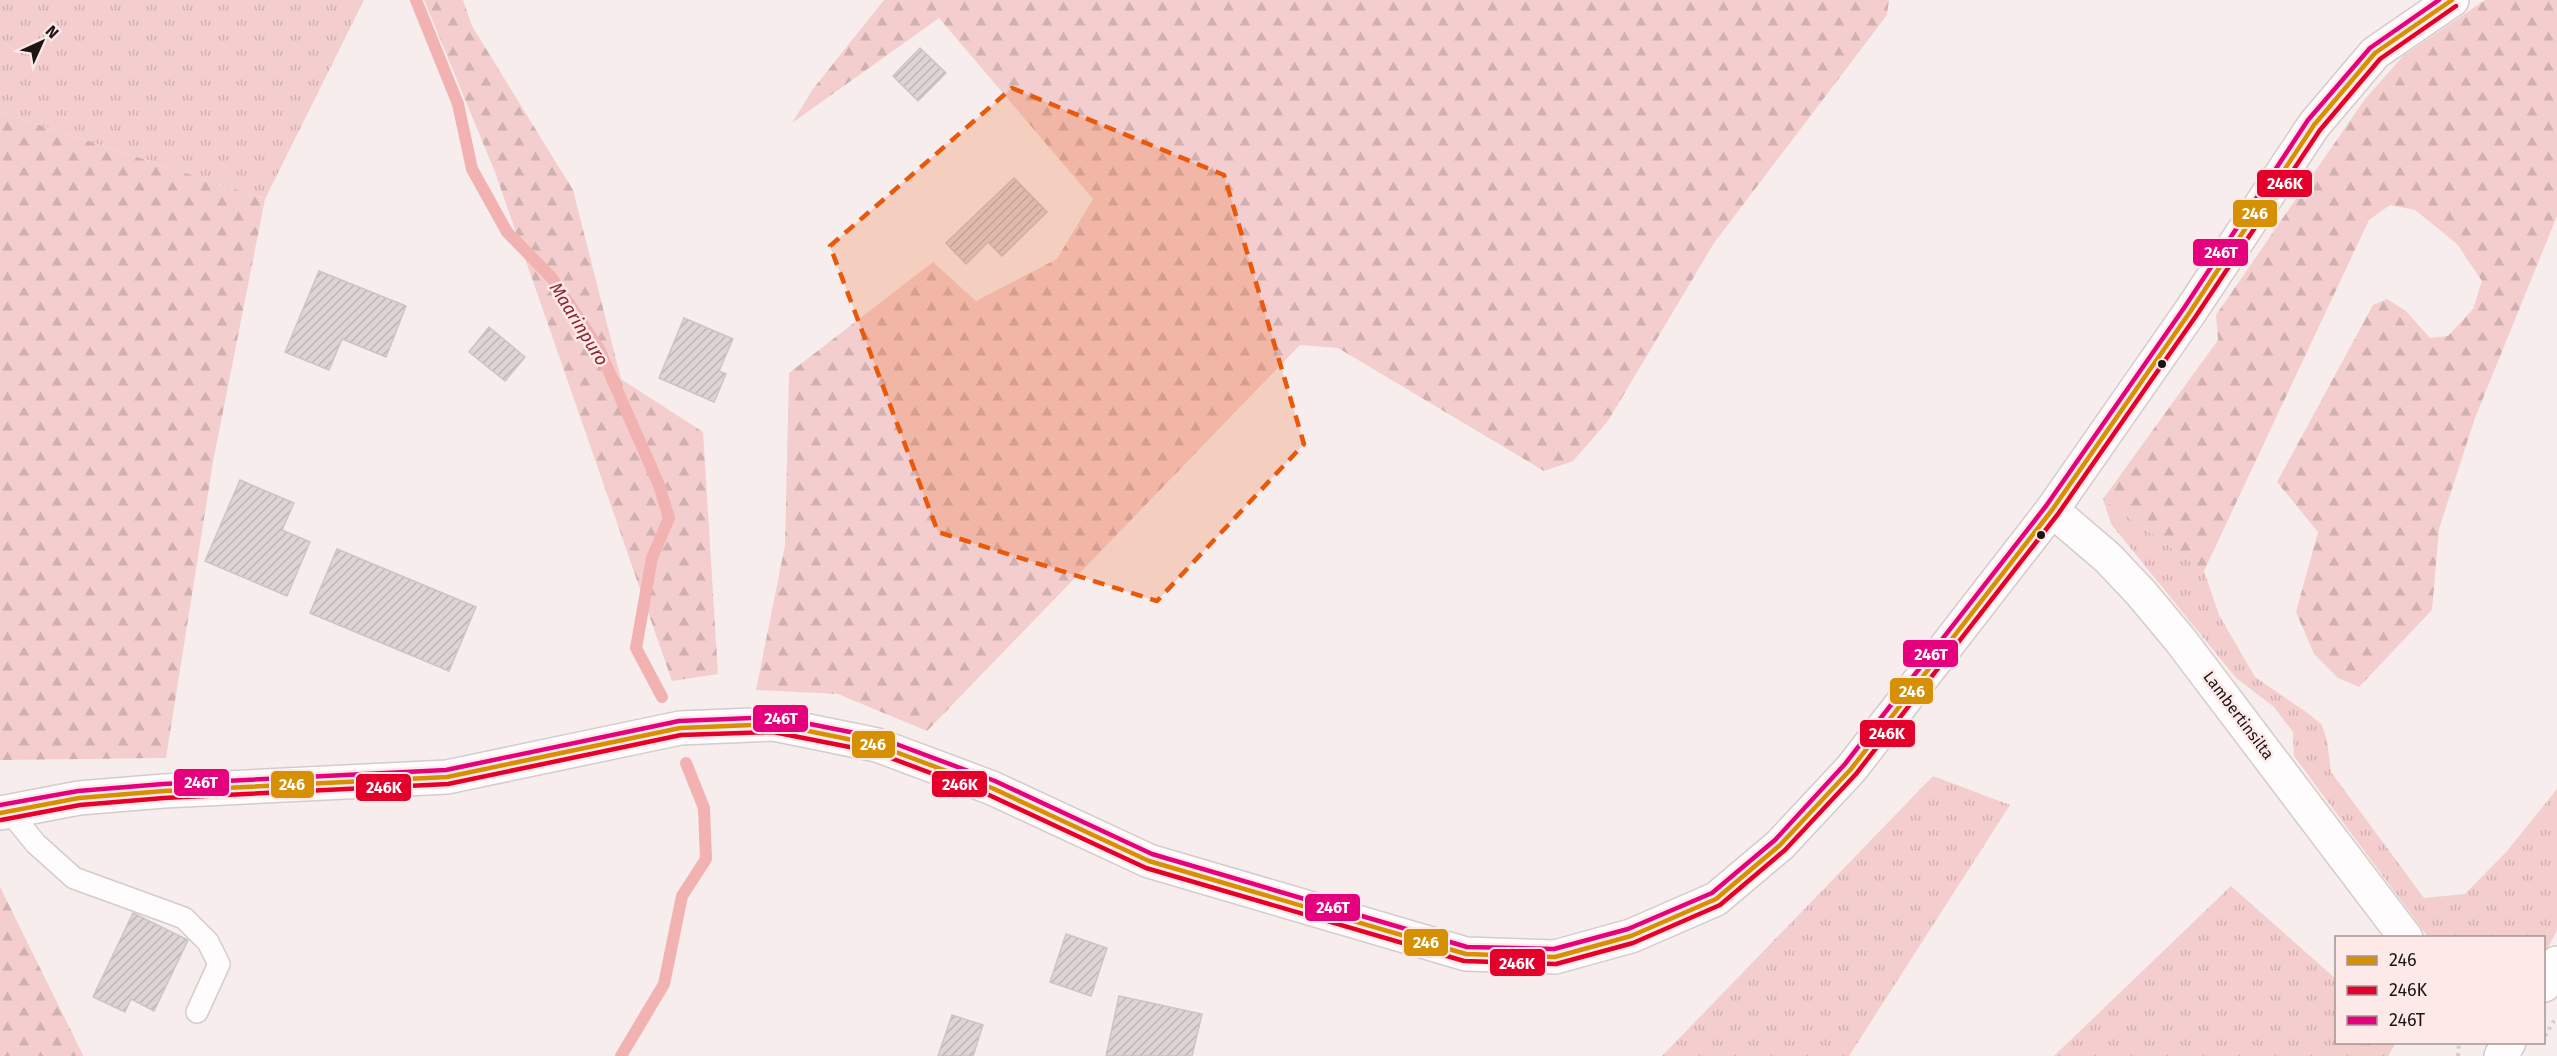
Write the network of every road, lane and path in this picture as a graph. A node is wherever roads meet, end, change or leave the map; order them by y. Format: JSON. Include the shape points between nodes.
{"nodes":[{"id":1,"x":2452,"y":0,"type":"edge"},
{"id":2,"x":2052,"y":510,"type":"junction"},
{"id":3,"x":5,"y":812,"type":"edge"},
{"id":4,"x":2405,"y":936,"type":"edge"},
{"id":5,"x":2557,"y":963,"type":"edge"},
{"id":6,"x":2545,"y":983,"type":"edge"},
{"id":7,"x":197,"y":1012,"type":"dead end"},
{"id":8,"x":2557,"y":1015,"type":"edge"},
{"id":9,"x":2545,"y":1037,"type":"edge"}],
"edges":[{"from":1,"to":2,"type":"street","via":[[2375,53],[2314,125]]},
{"from":2,"to":3,"type":"street","via":[[1851,770],[1780,845],[1716,899],[1631,936],[1555,957],[1466,954],[1149,861],[992,788],[877,745],[774,724],[680,729],[447,777],[165,791],[79,798]]},
{"from":2,"to":4,"type":"street","name":"Lambertinsilta","via":[[2108,558],[2168,625]]},
{"from":3,"to":7,"type":"lane","via":[[74,878],[184,918],[208,942],[219,964]]},
{"from":5,"to":6,"type":"street"},
{"from":8,"to":9,"type":"path"}]}
